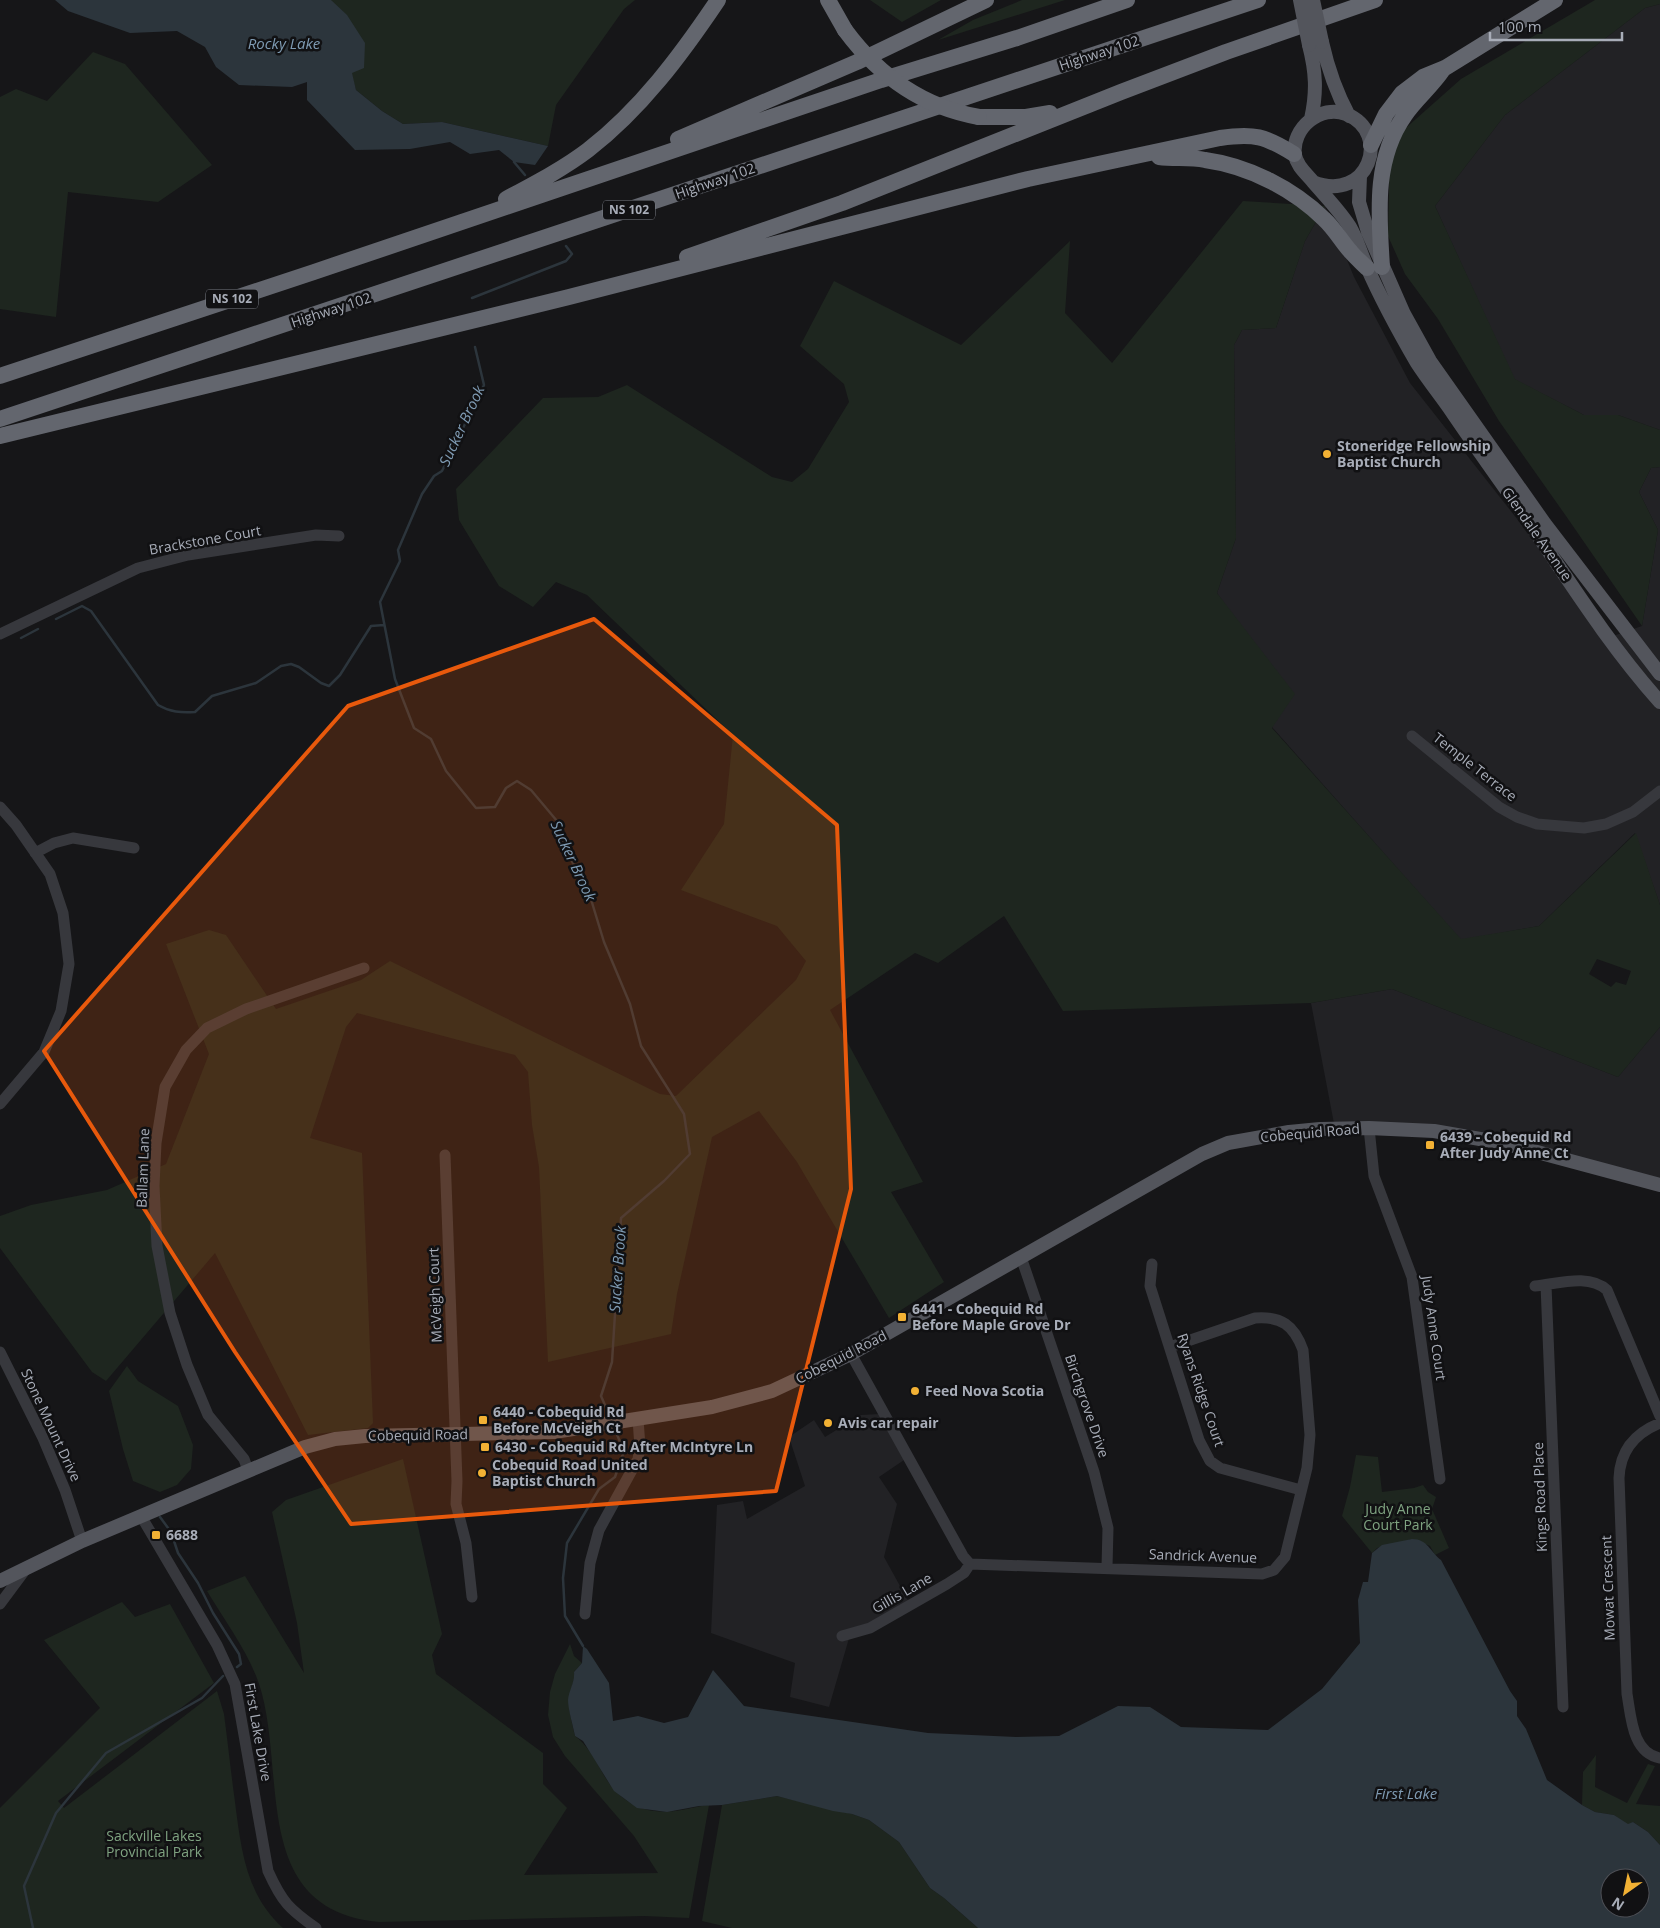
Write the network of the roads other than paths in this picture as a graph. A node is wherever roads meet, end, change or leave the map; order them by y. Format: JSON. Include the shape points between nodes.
{"nodes":[{"id":1,"x":718,"y":0,"type":"edge"},
{"id":2,"x":828,"y":0,"type":"edge"},
{"id":3,"x":986,"y":0,"type":"edge"},
{"id":4,"x":1127,"y":0,"type":"edge"},
{"id":5,"x":1258,"y":0,"type":"edge"},
{"id":6,"x":1300,"y":0,"type":"edge"},
{"id":7,"x":1313,"y":0,"type":"edge"},
{"id":8,"x":1375,"y":0,"type":"edge"},
{"id":9,"x":1555,"y":0,"type":"edge"},
{"id":10,"x":1316,"y":44,"type":"junction"},
{"id":11,"x":1445,"y":68,"type":"junction"},
{"id":12,"x":1122,"y":92,"type":"junction"},
{"id":13,"x":1350,"y":116,"type":"junction"},
{"id":14,"x":1311,"y":119,"type":"junction"},
{"id":15,"x":1371,"y":145,"type":"junction"},
{"id":16,"x":1144,"y":154,"type":"junction"},
{"id":17,"x":1294,"y":154,"type":"junction"},
{"id":18,"x":1360,"y":176,"type":"junction"},
{"id":19,"x":581,"y":182,"type":"junction"},
{"id":20,"x":1313,"y":182,"type":"junction"},
{"id":21,"x":463,"y":220,"type":"junction"},
{"id":22,"x":1375,"y":268,"type":"junction"},
{"id":23,"x":569,"y":297,"type":"junction"},
{"id":24,"x":0,"y":376,"type":"edge"},
{"id":25,"x":0,"y":419,"type":"edge"},
{"id":26,"x":0,"y":436,"type":"edge"},
{"id":27,"x":339,"y":536,"type":"dead end"},
{"id":28,"x":0,"y":634,"type":"edge"},
{"id":29,"x":1660,"y":674,"type":"edge"},
{"id":30,"x":1650,"y":691,"type":"junction"},
{"id":31,"x":1660,"y":702,"type":"edge"},
{"id":32,"x":1660,"y":710,"type":"edge"},
{"id":33,"x":1412,"y":736,"type":"dead end"},
{"id":34,"x":1660,"y":791,"type":"edge"},
{"id":35,"x":0,"y":807,"type":"edge"},
{"id":36,"x":134,"y":848,"type":"dead end"},
{"id":37,"x":35,"y":853,"type":"junction"},
{"id":38,"x":364,"y":968,"type":"dead end"},
{"id":39,"x":0,"y":1104,"type":"edge"},
{"id":40,"x":1369,"y":1128,"type":"junction"},
{"id":41,"x":445,"y":1155,"type":"dead end"},
{"id":42,"x":1660,"y":1185,"type":"edge"},
{"id":43,"x":1021,"y":1257,"type":"junction"},
{"id":44,"x":1152,"y":1264,"type":"dead end"},
{"id":45,"x":1170,"y":1347,"type":"junction"},
{"id":46,"x":0,"y":1352,"type":"edge"},
{"id":47,"x":851,"y":1354,"type":"junction"},
{"id":48,"x":1660,"y":1416,"type":"edge"},
{"id":49,"x":638,"y":1419,"type":"junction"},
{"id":50,"x":1660,"y":1423,"type":"edge"},
{"id":51,"x":456,"y":1434,"type":"junction"},
{"id":52,"x":248,"y":1470,"type":"junction"},
{"id":53,"x":1440,"y":1479,"type":"dead end"},
{"id":54,"x":1301,"y":1490,"type":"junction"},
{"id":55,"x":141,"y":1516,"type":"junction"},
{"id":56,"x":82,"y":1541,"type":"junction"},
{"id":57,"x":966,"y":1560,"type":"junction"},
{"id":58,"x":28,"y":1565,"type":"junction"},
{"id":59,"x":1107,"y":1567,"type":"junction"},
{"id":60,"x":0,"y":1581,"type":"edge"},
{"id":61,"x":472,"y":1597,"type":"dead end"},
{"id":62,"x":0,"y":1604,"type":"edge"},
{"id":63,"x":585,"y":1614,"type":"dead end"},
{"id":64,"x":842,"y":1636,"type":"dead end"},
{"id":65,"x":1563,"y":1707,"type":"dead end"},
{"id":66,"x":1660,"y":1758,"type":"edge"},
{"id":67,"x":316,"y":1928,"type":"edge"}],
"edges":[{"from":1,"to":21,"type":"highway","via":[[667,71],[630,113],[602,138],[552,174]]},
{"from":2,"to":12,"type":"highway","bridge":true,"via":[[860,51],[879,69],[921,99],[942,107],[979,117],[1026,117]]},
{"from":3,"to":19,"type":"highway","via":[[857,62]]},
{"from":4,"to":19,"type":"highway","number":"NS 102"},
{"from":5,"to":25,"type":"highway","name":"Highway 102","number":"NS 102"},
{"from":6,"to":10,"type":"main road","bridge":true},
{"from":7,"to":10,"type":"main road","bridge":true},
{"from":8,"to":12,"type":"highway"},
{"from":9,"to":11,"type":"highway"},
{"from":10,"to":13,"type":"main road"},
{"from":10,"to":14,"type":"main road","via":[[1316,98]]},
{"from":11,"to":15,"type":"highway","via":[[1402,93],[1386,114]]},
{"from":11,"to":22,"type":"highway","via":[[1405,114],[1390,142],[1381,181]]},
{"from":12,"to":23,"type":"highway","via":[[842,203]]},
{"from":13,"to":14,"type":"main road","via":[[1334,112],[1322,113]]},
{"from":13,"to":15,"type":"main road","via":[[1365,130]]},
{"from":14,"to":17,"type":"main road","via":[[1297,138]]},
{"from":15,"to":18,"type":"main road","name":"Glendale Avenue","via":[[1367,166]]},
{"from":16,"to":17,"type":"highway","via":[[1245,135],[1261,137]]},
{"from":16,"to":22,"type":"highway","via":[[1205,160],[1266,178],[1298,197],[1338,233],[1351,252]]},
{"from":16,"to":23,"type":"highway","via":[[1028,179]]},
{"from":17,"to":20,"type":"main road","name":"Glendale Avenue"},
{"from":18,"to":20,"type":"main road","via":[[1337,187]]},
{"from":18,"to":22,"type":"main road","name":"Glendale Avenue","via":[[1359,202]]},
{"from":19,"to":21,"type":"highway","number":"NS 102"},
{"from":20,"to":22,"type":"main road","name":"Glendale Avenue","via":[[1350,227]]},
{"from":21,"to":24,"type":"highway","number":"NS 102"},
{"from":22,"to":29,"type":"main road","name":"Glendale Avenue","via":[[1430,361],[1545,524]]},
{"from":22,"to":30,"type":"main road","name":"Glendale Avenue","via":[[1418,363],[1599,624]]},
{"from":23,"to":26,"type":"highway"},
{"from":27,"to":28,"type":"street","name":"Brackstone Court","via":[[316,535],[188,555],[138,568]]},
{"from":30,"to":31,"type":"main road","name":"Glendale Avenue"},
{"from":30,"to":32,"type":"main road"},
{"from":33,"to":34,"type":"street","name":"Temple Terrace","via":[[1499,807],[1537,824],[1569,828],[1606,824],[1633,812]]},
{"from":35,"to":37,"type":"street"},
{"from":36,"to":37,"type":"street","via":[[73,838]]},
{"from":37,"to":39,"type":"street","via":[[50,874],[63,913],[69,964],[61,1011],[44,1052]]},
{"from":38,"to":52,"type":"street","name":"Ballam Lane","via":[[246,1009],[207,1028],[186,1050],[165,1087],[156,1143],[154,1186],[157,1246],[170,1313],[208,1415],[244,1459]]},
{"from":40,"to":42,"type":"main road","name":"Cobequid Road","via":[[1434,1131],[1503,1143]]},
{"from":40,"to":43,"type":"main road","name":"Cobequid Road","via":[[1289,1132],[1228,1144],[1202,1154]]},
{"from":40,"to":53,"type":"street","name":"Judy Anne Court","via":[[1374,1176],[1412,1277]]},
{"from":41,"to":51,"type":"street","name":"McVeigh Court"},
{"from":43,"to":47,"type":"main road","name":"Cobequid Road"},
{"from":43,"to":59,"type":"street","name":"Birchgrove Drive","via":[[1094,1472],[1108,1528]]},
{"from":44,"to":45,"type":"street","name":"Ryans Ridge Court","via":[[1150,1286]]},
{"from":45,"to":54,"type":"street","name":"Ryans Ridge Court","via":[[1210,1461],[1220,1468]]},
{"from":45,"to":54,"type":"street","name":"Sandrick Avenue","via":[[1255,1318],[1279,1319],[1290,1327],[1302,1350],[1310,1435]]},
{"from":46,"to":56,"type":"street","name":"Stone Mount Drive","via":[[43,1438]]},
{"from":47,"to":49,"type":"main road","name":"Cobequid Road","via":[[772,1391],[718,1406]]},
{"from":47,"to":57,"type":"street"},
{"from":48,"to":65,"type":"street","name":"Kings Road Place","via":[[1607,1290],[1591,1281],[1541,1286]]},
{"from":49,"to":51,"type":"main road","name":"Cobequid Road","via":[[554,1432]]},
{"from":49,"to":63,"type":"street","via":[[638,1459],[599,1530],[590,1563]]},
{"from":50,"to":66,"type":"street","name":"Mowat Crescent","via":[[1640,1433],[1632,1442],[1620,1464],[1619,1478],[1627,1694],[1638,1741],[1644,1750]]},
{"from":51,"to":52,"type":"main road","name":"Cobequid Road","via":[[335,1439],[305,1447]]},
{"from":51,"to":61,"type":"street","name":"McVeigh Court","via":[[455,1496],[466,1543]]},
{"from":52,"to":55,"type":"main road","name":"Cobequid Road"},
{"from":54,"to":59,"type":"street","name":"Sandrick Avenue","via":[[1285,1557],[1280,1565],[1268,1572]]},
{"from":55,"to":56,"type":"main road","name":"Cobequid Road"},
{"from":55,"to":67,"type":"street","name":"First Lake Drive","via":[[217,1645],[235,1684],[268,1871],[289,1908]]},
{"from":56,"to":58,"type":"main road","name":"Cobequid Road"},
{"from":57,"to":59,"type":"street","name":"Sandrick Avenue"},
{"from":57,"to":64,"type":"street","name":"Gillis Lane","via":[[964,1573],[947,1584],[870,1628]]},
{"from":58,"to":60,"type":"main road","name":"Cobequid Road"},
{"from":58,"to":62,"type":"street"}]}
